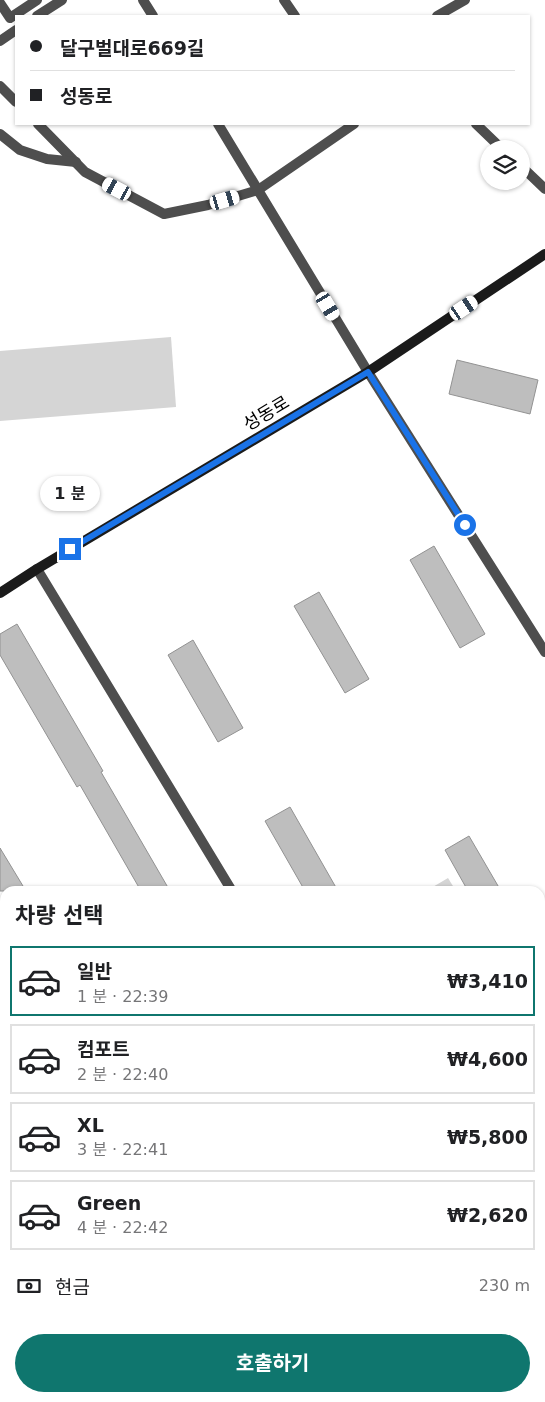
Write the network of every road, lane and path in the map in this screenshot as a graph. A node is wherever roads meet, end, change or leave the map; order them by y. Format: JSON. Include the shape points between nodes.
{"nodes":[{"id":1,"x":37,"y":0,"type":"edge"},
{"id":2,"x":62,"y":0,"type":"edge"},
{"id":3,"x":143,"y":0,"type":"edge"},
{"id":4,"x":284,"y":0,"type":"edge"},
{"id":5,"x":465,"y":0,"type":"edge"},
{"id":6,"x":0,"y":2,"type":"edge"},
{"id":7,"x":39,"y":15,"type":"edge"},
{"id":8,"x":151,"y":15,"type":"edge"},
{"id":9,"x":294,"y":15,"type":"edge"},
{"id":10,"x":438,"y":15,"type":"edge"},
{"id":11,"x":15,"y":31,"type":"edge"},
{"id":12,"x":0,"y":41,"type":"edge"},
{"id":13,"x":0,"y":86,"type":"edge"},
{"id":14,"x":15,"y":101,"type":"edge"},
{"id":15,"x":39,"y":125,"type":"edge"},
{"id":16,"x":219,"y":125,"type":"edge"},
{"id":17,"x":353,"y":125,"type":"edge"},
{"id":18,"x":477,"y":125,"type":"edge"},
{"id":19,"x":0,"y":134,"type":"edge"},
{"id":20,"x":493,"y":140,"type":"edge"},
{"id":21,"x":76,"y":162,"type":"junction"},
{"id":22,"x":530,"y":175,"type":"edge"},
{"id":23,"x":545,"y":189,"type":"edge"},
{"id":24,"x":258,"y":190,"type":"junction"},
{"id":25,"x":545,"y":254,"type":"edge"},
{"id":26,"x":368,"y":372,"type":"junction"},
{"id":27,"x":37,"y":569,"type":"junction"},
{"id":28,"x":0,"y":593,"type":"edge"},
{"id":29,"x":545,"y":652,"type":"edge"},
{"id":30,"x":229,"y":886,"type":"edge"}],
"edges":[{"from":1,"to":6,"type":"street","via":[[10,18]]},
{"from":2,"to":7,"type":"street"},
{"from":3,"to":8,"type":"street"},
{"from":4,"to":9,"type":"street"},
{"from":5,"to":10,"type":"street"},
{"from":11,"to":12,"type":"street"},
{"from":13,"to":14,"type":"street"},
{"from":15,"to":21,"type":"street"},
{"from":16,"to":24,"type":"street"},
{"from":17,"to":24,"type":"street"},
{"from":18,"to":20,"type":"street"},
{"from":19,"to":21,"type":"street","via":[[20,150],[47,159]]},
{"from":21,"to":24,"type":"street","via":[[85,172],[164,214]]},
{"from":22,"to":23,"type":"street"},
{"from":24,"to":26,"type":"street"},
{"from":25,"to":26,"type":"street","name":"성동로"},
{"from":26,"to":27,"type":"street","name":"성동로"},
{"from":26,"to":29,"type":"street"},
{"from":27,"to":28,"type":"street","name":"성동로"},
{"from":27,"to":30,"type":"street"}]}
